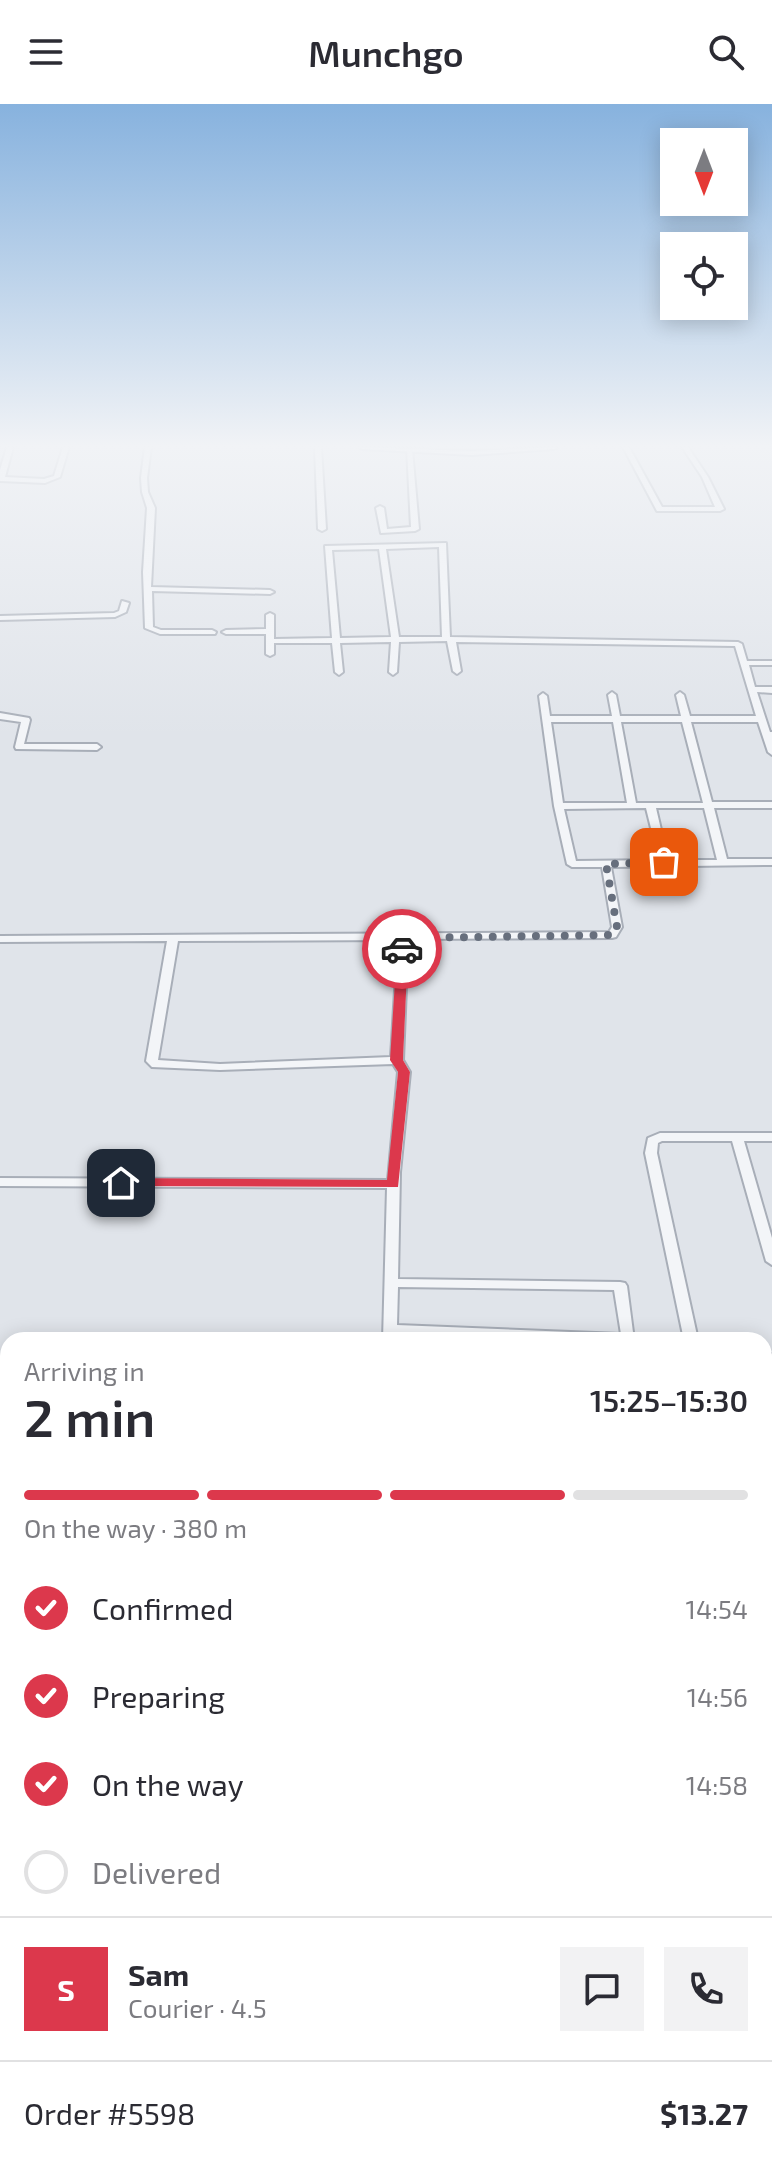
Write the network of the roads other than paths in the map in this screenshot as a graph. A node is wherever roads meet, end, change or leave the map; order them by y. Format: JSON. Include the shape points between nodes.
{"nodes":[{"id":1,"x":149,"y":544,"type":"edge"},
{"id":2,"x":382,"y":546,"type":"junction"},
{"id":3,"x":147,"y":589,"type":"junction"},
{"id":4,"x":270,"y":592,"type":"dead end"},
{"id":5,"x":125,"y":603,"type":"dead end"},
{"id":6,"x":270,"y":615,"type":"dead end"},
{"id":7,"x":0,"y":618,"type":"edge"},
{"id":8,"x":212,"y":632,"type":"dead end"},
{"id":9,"x":226,"y":632,"type":"dead end"},
{"id":10,"x":270,"y":636,"type":"junction"},
{"id":11,"x":336,"y":639,"type":"junction"},
{"id":12,"x":449,"y":639,"type":"junction"},
{"id":13,"x":395,"y":640,"type":"junction"},
{"id":14,"x":270,"y":654,"type":"dead end"},
{"id":15,"x":744,"y":663,"type":"junction"},
{"id":16,"x":772,"y":663,"type":"edge"},
{"id":17,"x":457,"y":671,"type":"dead end"},
{"id":18,"x":339,"y":672,"type":"dead end"},
{"id":19,"x":393,"y":672,"type":"dead end"},
{"id":20,"x":752,"y":689,"type":"junction"},
{"id":21,"x":772,"y":690,"type":"edge"},
{"id":22,"x":612,"y":695,"type":"dead end"},
{"id":23,"x":680,"y":695,"type":"dead end"},
{"id":24,"x":543,"y":696,"type":"dead end"},
{"id":25,"x":0,"y":716,"type":"edge"},
{"id":26,"x":616,"y":718,"type":"junction"},
{"id":27,"x":546,"y":719,"type":"junction"},
{"id":28,"x":687,"y":719,"type":"junction"},
{"id":29,"x":761,"y":719,"type":"junction"},
{"id":30,"x":769,"y":735,"type":"edge"},
{"id":31,"x":97,"y":747,"type":"dead end"},
{"id":32,"x":772,"y":752,"type":"edge"},
{"id":33,"x":632,"y":804,"type":"junction"},
{"id":34,"x":650,"y":805,"type":"junction"},
{"id":35,"x":706,"y":805,"type":"junction"},
{"id":36,"x":772,"y":805,"type":"edge"},
{"id":37,"x":559,"y":806,"type":"junction"},
{"id":38,"x":664,"y":862,"type":"junction"},
{"id":39,"x":723,"y":862,"type":"junction"},
{"id":40,"x":772,"y":862,"type":"edge"},
{"id":41,"x":606,"y":864,"type":"junction"},
{"id":42,"x":173,"y":938,"type":"junction"},
{"id":43,"x":403,"y":938,"type":"junction"},
{"id":44,"x":0,"y":939,"type":"edge"},
{"id":45,"x":397,"y":1060,"type":"junction"},
{"id":46,"x":737,"y":1137,"type":"junction"},
{"id":47,"x":772,"y":1137,"type":"edge"},
{"id":48,"x":393,"y":1178,"type":"junction"},
{"id":49,"x":0,"y":1182,"type":"edge"},
{"id":50,"x":772,"y":1261,"type":"edge"},
{"id":51,"x":391,"y":1283,"type":"junction"},
{"id":52,"x":390,"y":1332,"type":"edge"},
{"id":53,"x":627,"y":1332,"type":"edge"},
{"id":54,"x":689,"y":1332,"type":"edge"}],
"edges":[{"from":1,"to":3,"type":"street"},
{"from":2,"to":11,"type":"street","via":[[327,549]]},
{"from":2,"to":12,"type":"street","via":[[443,545]]},
{"from":2,"to":13,"type":"street"},
{"from":3,"to":4,"type":"street"},
{"from":3,"to":8,"type":"street","via":[[151,630]]},
{"from":5,"to":7,"type":"street","via":[[115,615]]},
{"from":6,"to":10,"type":"street"},
{"from":9,"to":10,"type":"street"},
{"from":10,"to":11,"type":"street"},
{"from":10,"to":14,"type":"street"},
{"from":11,"to":13,"type":"street"},
{"from":11,"to":18,"type":"street"},
{"from":12,"to":13,"type":"street"},
{"from":12,"to":15,"type":"street","via":[[738,644]]},
{"from":12,"to":17,"type":"street"},
{"from":13,"to":19,"type":"street"},
{"from":15,"to":16,"type":"street"},
{"from":15,"to":20,"type":"street"},
{"from":20,"to":21,"type":"street"},
{"from":20,"to":29,"type":"street"},
{"from":22,"to":26,"type":"street"},
{"from":23,"to":28,"type":"street"},
{"from":24,"to":27,"type":"street"},
{"from":25,"to":31,"type":"street","via":[[26,720],[19,747]]},
{"from":26,"to":27,"type":"street"},
{"from":26,"to":28,"type":"street"},
{"from":26,"to":33,"type":"street"},
{"from":27,"to":37,"type":"street"},
{"from":28,"to":29,"type":"street"},
{"from":28,"to":35,"type":"street"},
{"from":29,"to":30,"type":"street"},
{"from":30,"to":32,"type":"street"},
{"from":33,"to":34,"type":"street"},
{"from":33,"to":37,"type":"street"},
{"from":34,"to":35,"type":"street"},
{"from":34,"to":38,"type":"street"},
{"from":35,"to":36,"type":"street"},
{"from":35,"to":39,"type":"street"},
{"from":37,"to":41,"type":"street","via":[[570,861]]},
{"from":38,"to":39,"type":"street"},
{"from":38,"to":41,"type":"street"},
{"from":39,"to":40,"type":"street"},
{"from":41,"to":43,"type":"street","via":[[617,927],[612,935]]},
{"from":42,"to":43,"type":"street"},
{"from":42,"to":44,"type":"street"},
{"from":42,"to":45,"type":"street","via":[[153,1063],[220,1067]]},
{"from":43,"to":45,"type":"street"},
{"from":45,"to":48,"type":"street","via":[[404,1072]]},
{"from":46,"to":47,"type":"street"},
{"from":46,"to":50,"type":"street"},
{"from":46,"to":54,"type":"street","via":[[652,1141]]},
{"from":48,"to":49,"type":"street"},
{"from":48,"to":51,"type":"street"},
{"from":51,"to":52,"type":"street"},
{"from":51,"to":53,"type":"street","via":[[620,1286]]}]}
